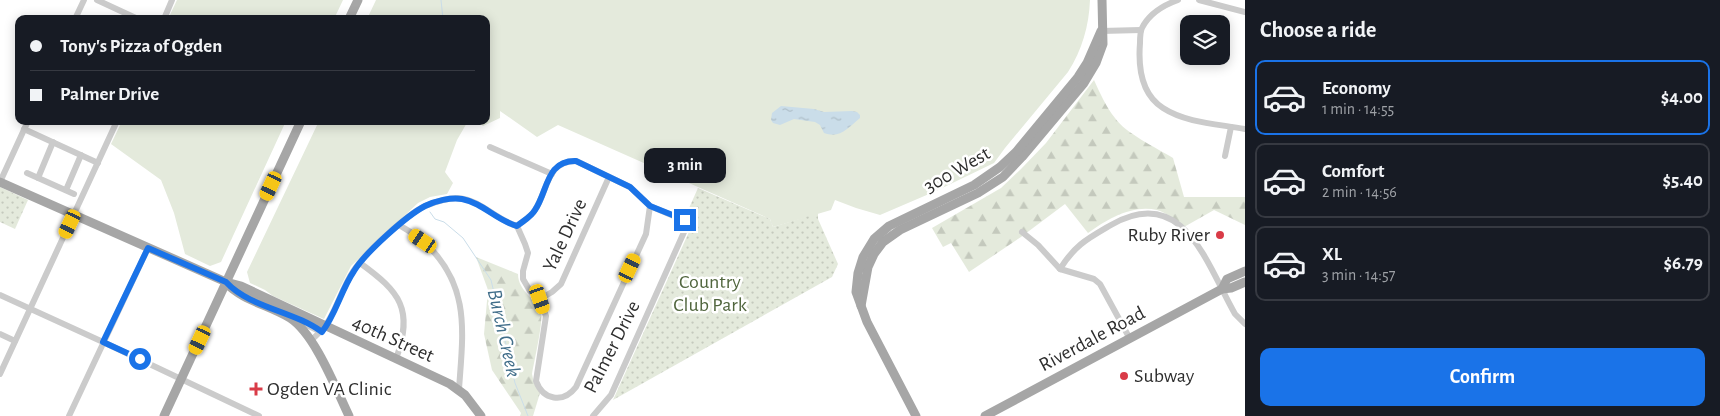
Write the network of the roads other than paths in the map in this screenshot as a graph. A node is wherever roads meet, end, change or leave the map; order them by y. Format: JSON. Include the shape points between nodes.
{"nodes":[{"id":1,"x":84,"y":0,"type":"edge"},
{"id":2,"x":97,"y":0,"type":"edge"},
{"id":3,"x":172,"y":0,"type":"edge"},
{"id":4,"x":358,"y":0,"type":"edge"},
{"id":5,"x":1102,"y":0,"type":"edge"},
{"id":6,"x":1178,"y":0,"type":"edge"},
{"id":7,"x":1199,"y":0,"type":"edge"},
{"id":8,"x":1245,"y":12,"type":"edge"},
{"id":9,"x":77,"y":15,"type":"edge"},
{"id":10,"x":129,"y":15,"type":"edge"},
{"id":11,"x":166,"y":15,"type":"edge"},
{"id":12,"x":351,"y":15,"type":"edge"},
{"id":13,"x":1141,"y":30,"type":"junction"},
{"id":14,"x":1102,"y":31,"type":"junction"},
{"id":15,"x":26,"y":125,"type":"edge"},
{"id":16,"x":115,"y":125,"type":"edge"},
{"id":17,"x":299,"y":125,"type":"edge"},
{"id":18,"x":1231,"y":126,"type":"junction"},
{"id":19,"x":24,"y":129,"type":"junction"},
{"id":20,"x":1245,"y":129,"type":"edge"},
{"id":21,"x":53,"y":142,"type":"junction"},
{"id":22,"x":490,"y":146,"type":"dead end"},
{"id":23,"x":81,"y":155,"type":"junction"},
{"id":24,"x":1225,"y":156,"type":"dead end"},
{"id":25,"x":98,"y":163,"type":"junction"},
{"id":26,"x":26,"y":173,"type":"dead end"},
{"id":27,"x":552,"y":174,"type":"junction"},
{"id":28,"x":609,"y":177,"type":"junction"},
{"id":29,"x":38,"y":178,"type":"junction"},
{"id":30,"x":0,"y":182,"type":"edge"},
{"id":31,"x":66,"y":190,"type":"junction"},
{"id":32,"x":74,"y":194,"type":"dead end"},
{"id":33,"x":650,"y":206,"type":"junction"},
{"id":34,"x":74,"y":215,"type":"junction"},
{"id":35,"x":399,"y":225,"type":"junction"},
{"id":36,"x":517,"y":226,"type":"junction"},
{"id":37,"x":1022,"y":232,"type":"dead end"},
{"id":38,"x":148,"y":248,"type":"junction"},
{"id":39,"x":360,"y":262,"type":"junction"},
{"id":40,"x":1060,"y":269,"type":"junction"},
{"id":41,"x":1245,"y":271,"type":"edge"},
{"id":42,"x":226,"y":282,"type":"junction"},
{"id":43,"x":1245,"y":282,"type":"edge"},
{"id":44,"x":1230,"y":283,"type":"junction"},
{"id":45,"x":1218,"y":291,"type":"junction"},
{"id":46,"x":0,"y":295,"type":"edge"},
{"id":47,"x":540,"y":299,"type":"junction"},
{"id":48,"x":31,"y":309,"type":"junction"},
{"id":49,"x":284,"y":314,"type":"junction"},
{"id":50,"x":1245,"y":324,"type":"edge"},
{"id":51,"x":323,"y":330,"type":"junction"},
{"id":52,"x":0,"y":334,"type":"edge"},
{"id":53,"x":1130,"y":339,"type":"junction"},
{"id":54,"x":310,"y":340,"type":"junction"},
{"id":55,"x":15,"y":341,"type":"junction"},
{"id":56,"x":103,"y":342,"type":"junction"},
{"id":57,"x":396,"y":359,"type":"junction"},
{"id":58,"x":0,"y":374,"type":"edge"},
{"id":59,"x":181,"y":379,"type":"junction"},
{"id":60,"x":458,"y":389,"type":"junction"},
{"id":61,"x":69,"y":416,"type":"edge"},
{"id":62,"x":164,"y":416,"type":"edge"},
{"id":63,"x":259,"y":416,"type":"edge"},
{"id":64,"x":349,"y":416,"type":"edge"},
{"id":65,"x":481,"y":416,"type":"edge"},
{"id":66,"x":593,"y":416,"type":"edge"},
{"id":67,"x":916,"y":416,"type":"edge"},
{"id":68,"x":985,"y":416,"type":"edge"}],
"edges":[{"from":1,"to":9,"type":"street"},
{"from":2,"to":10,"type":"street"},
{"from":3,"to":11,"type":"street"},
{"from":4,"to":12,"type":"main road"},
{"from":5,"to":14,"type":"main road","name":"300 West"},
{"from":6,"to":13,"type":"street","via":[[1156,12]]},
{"from":7,"to":8,"type":"street"},
{"from":13,"to":14,"type":"street"},
{"from":13,"to":18,"type":"street","via":[[1142,79],[1154,102],[1180,117]]},
{"from":14,"to":67,"type":"main road","name":"300 West","via":[[1078,78],[1004,164],[974,185],[892,224],[874,240],[863,257],[856,292],[867,322]]},
{"from":15,"to":19,"type":"street"},
{"from":16,"to":25,"type":"street"},
{"from":17,"to":42,"type":"main road"},
{"from":18,"to":20,"type":"street"},
{"from":18,"to":24,"type":"street"},
{"from":19,"to":21,"type":"street"},
{"from":19,"to":30,"type":"street"},
{"from":21,"to":23,"type":"street"},
{"from":21,"to":29,"type":"street"},
{"from":22,"to":27,"type":"street"},
{"from":23,"to":25,"type":"street"},
{"from":23,"to":31,"type":"street"},
{"from":25,"to":34,"type":"street"},
{"from":26,"to":29,"type":"street"},
{"from":27,"to":28,"type":"street","via":[[562,163],[576,161]]},
{"from":27,"to":36,"type":"street","via":[[535,210]]},
{"from":28,"to":33,"type":"street","via":[[630,187]]},
{"from":28,"to":47,"type":"street","name":"Yale Drive","via":[[561,284]]},
{"from":29,"to":31,"type":"street"},
{"from":30,"to":34,"type":"main road","name":"40th Street"},
{"from":31,"to":32,"type":"street"},
{"from":33,"to":47,"type":"street","via":[[646,234],[584,369],[572,392],[562,398],[548,396],[536,381],[546,316]]},
{"from":33,"to":66,"type":"street","name":"Palmer Drive","via":[[689,221],[611,395]]},
{"from":34,"to":38,"type":"main road","name":"40th Street"},
{"from":34,"to":48,"type":"street"},
{"from":35,"to":36,"type":"street","via":[[425,206],[460,198],[484,207],[504,222]]},
{"from":35,"to":39,"type":"street"},
{"from":35,"to":60,"type":"street","via":[[423,241],[444,263],[451,276],[462,316]]},
{"from":36,"to":47,"type":"street","via":[[528,254],[523,279]]},
{"from":37,"to":40,"type":"street"},
{"from":38,"to":42,"type":"main road","name":"40th Street"},
{"from":38,"to":56,"type":"street"},
{"from":39,"to":51,"type":"street"},
{"from":39,"to":57,"type":"street","via":[[393,290],[400,304],[404,331]]},
{"from":40,"to":45,"type":"street","via":[[1083,242],[1120,220],[1154,213],[1183,228],[1194,238]]},
{"from":40,"to":53,"type":"street","via":[[1094,279],[1100,284]]},
{"from":41,"to":44,"type":"main road"},
{"from":42,"to":49,"type":"main road","name":"40th Street","via":[[235,292]]},
{"from":42,"to":51,"type":"main road","name":"40th Street","via":[[241,286]]},
{"from":42,"to":59,"type":"main road"},
{"from":43,"to":44,"type":"main road"},
{"from":44,"to":45,"type":"main road","name":"Riverdale Road"},
{"from":45,"to":50,"type":"street"},
{"from":45,"to":53,"type":"main road","name":"Riverdale Road"},
{"from":46,"to":48,"type":"street"},
{"from":48,"to":55,"type":"street"},
{"from":48,"to":56,"type":"street"},
{"from":49,"to":51,"type":"street","name":"40th Street"},
{"from":49,"to":54,"type":"main road"},
{"from":51,"to":54,"type":"street"},
{"from":51,"to":57,"type":"main road","name":"40th Street"},
{"from":52,"to":55,"type":"street"},
{"from":53,"to":68,"type":"main road","name":"Riverdale Road"},
{"from":54,"to":64,"type":"main road"},
{"from":55,"to":58,"type":"street"},
{"from":56,"to":59,"type":"street"},
{"from":56,"to":61,"type":"street"},
{"from":57,"to":60,"type":"main road","name":"40th Street"},
{"from":59,"to":62,"type":"main road"},
{"from":59,"to":63,"type":"street"},
{"from":60,"to":65,"type":"main road","name":"40th Street"}]}
